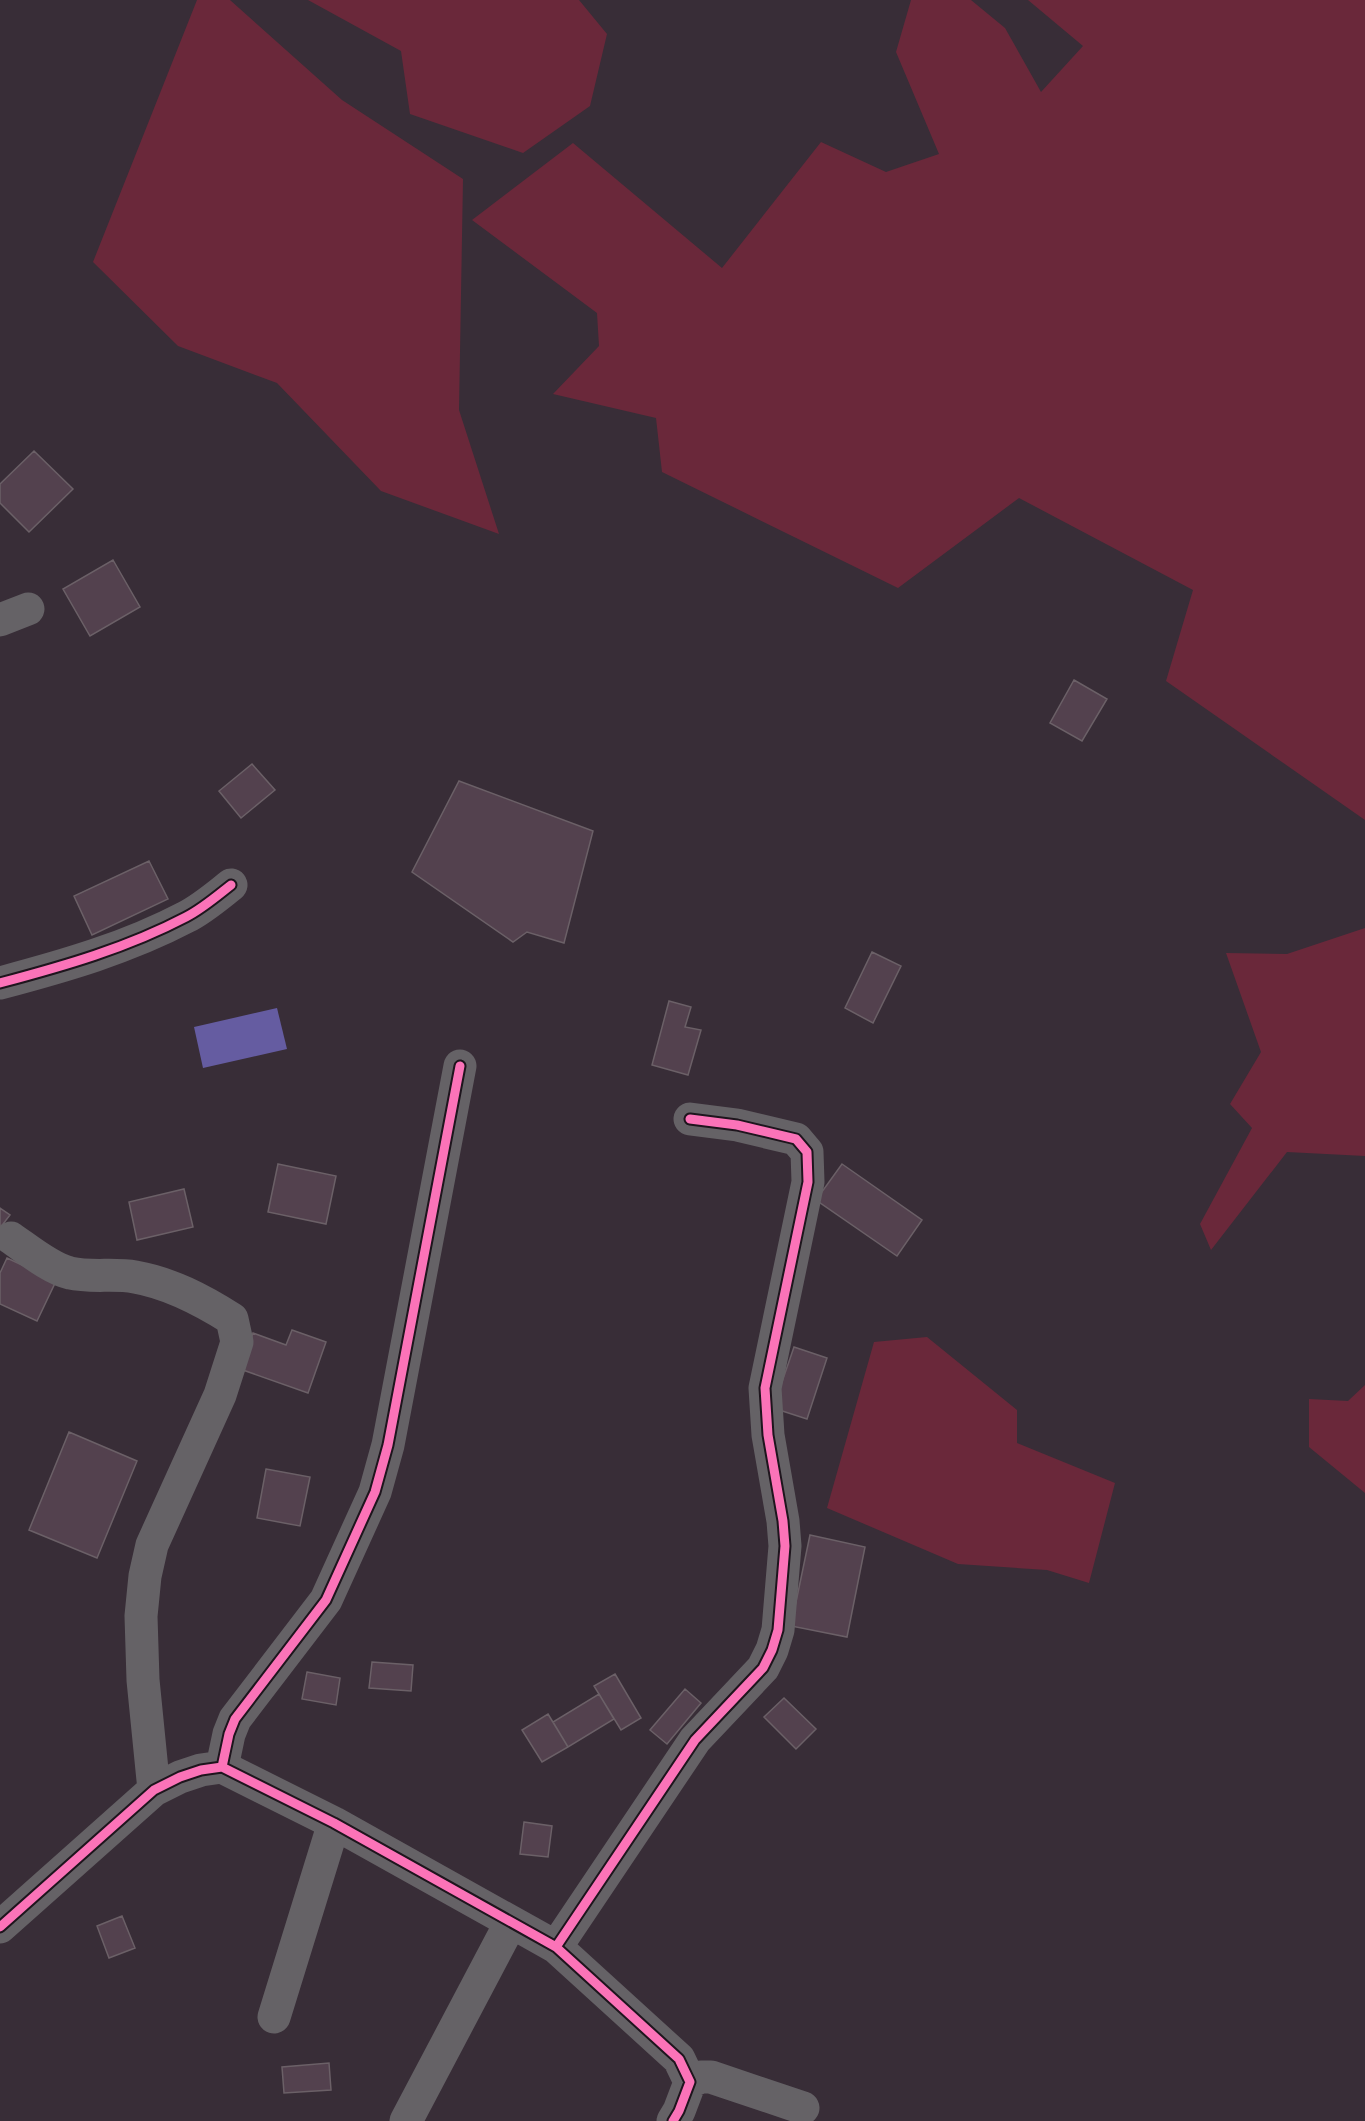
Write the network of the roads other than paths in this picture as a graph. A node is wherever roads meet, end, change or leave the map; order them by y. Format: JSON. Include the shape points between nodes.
{"nodes":[{"id":1,"x":231,"y":885,"type":"dead end"},
{"id":2,"x":0,"y":983,"type":"edge"},
{"id":3,"x":460,"y":1066,"type":"dead end"},
{"id":4,"x":690,"y":1119,"type":"dead end"},
{"id":5,"x":11,"y":1238,"type":"dead end"},
{"id":6,"x":222,"y":1767,"type":"junction"},
{"id":7,"x":154,"y":1790,"type":"junction"},
{"id":8,"x":334,"y":1823,"type":"junction"},
{"id":9,"x":511,"y":1922,"type":"junction"},
{"id":10,"x":0,"y":1927,"type":"edge"},
{"id":11,"x":556,"y":1947,"type":"junction"},
{"id":12,"x":274,"y":2017,"type":"dead end"},
{"id":13,"x":690,"y":2082,"type":"junction"},
{"id":14,"x":803,"y":2108,"type":"dead end"},
{"id":15,"x":406,"y":2121,"type":"edge"},
{"id":16,"x":673,"y":2121,"type":"edge"}],
"edges":[{"from":1,"to":2,"type":"street","via":[[189,916],[128,944]]},
{"from":3,"to":6,"type":"street","via":[[375,1492],[326,1600],[235,1719]]},
{"from":4,"to":11,"type":"street","via":[[796,1139],[807,1152],[808,1182],[765,1388],[785,1546],[778,1630],[763,1668],[695,1740]]},
{"from":5,"to":7,"type":"street","via":[[69,1273],[135,1277],[174,1288],[232,1319],[237,1342],[220,1395],[152,1545],[145,1576],[141,1616],[143,1680]]},
{"from":6,"to":7,"type":"street","via":[[180,1777]]},
{"from":6,"to":8,"type":"street"},
{"from":7,"to":10,"type":"street"},
{"from":8,"to":9,"type":"street"},
{"from":8,"to":12,"type":"street"},
{"from":9,"to":11,"type":"street"},
{"from":9,"to":15,"type":"street"},
{"from":11,"to":13,"type":"street","via":[[679,2059]]},
{"from":13,"to":14,"type":"street","via":[[711,2077]]},
{"from":13,"to":16,"type":"street"}]}
